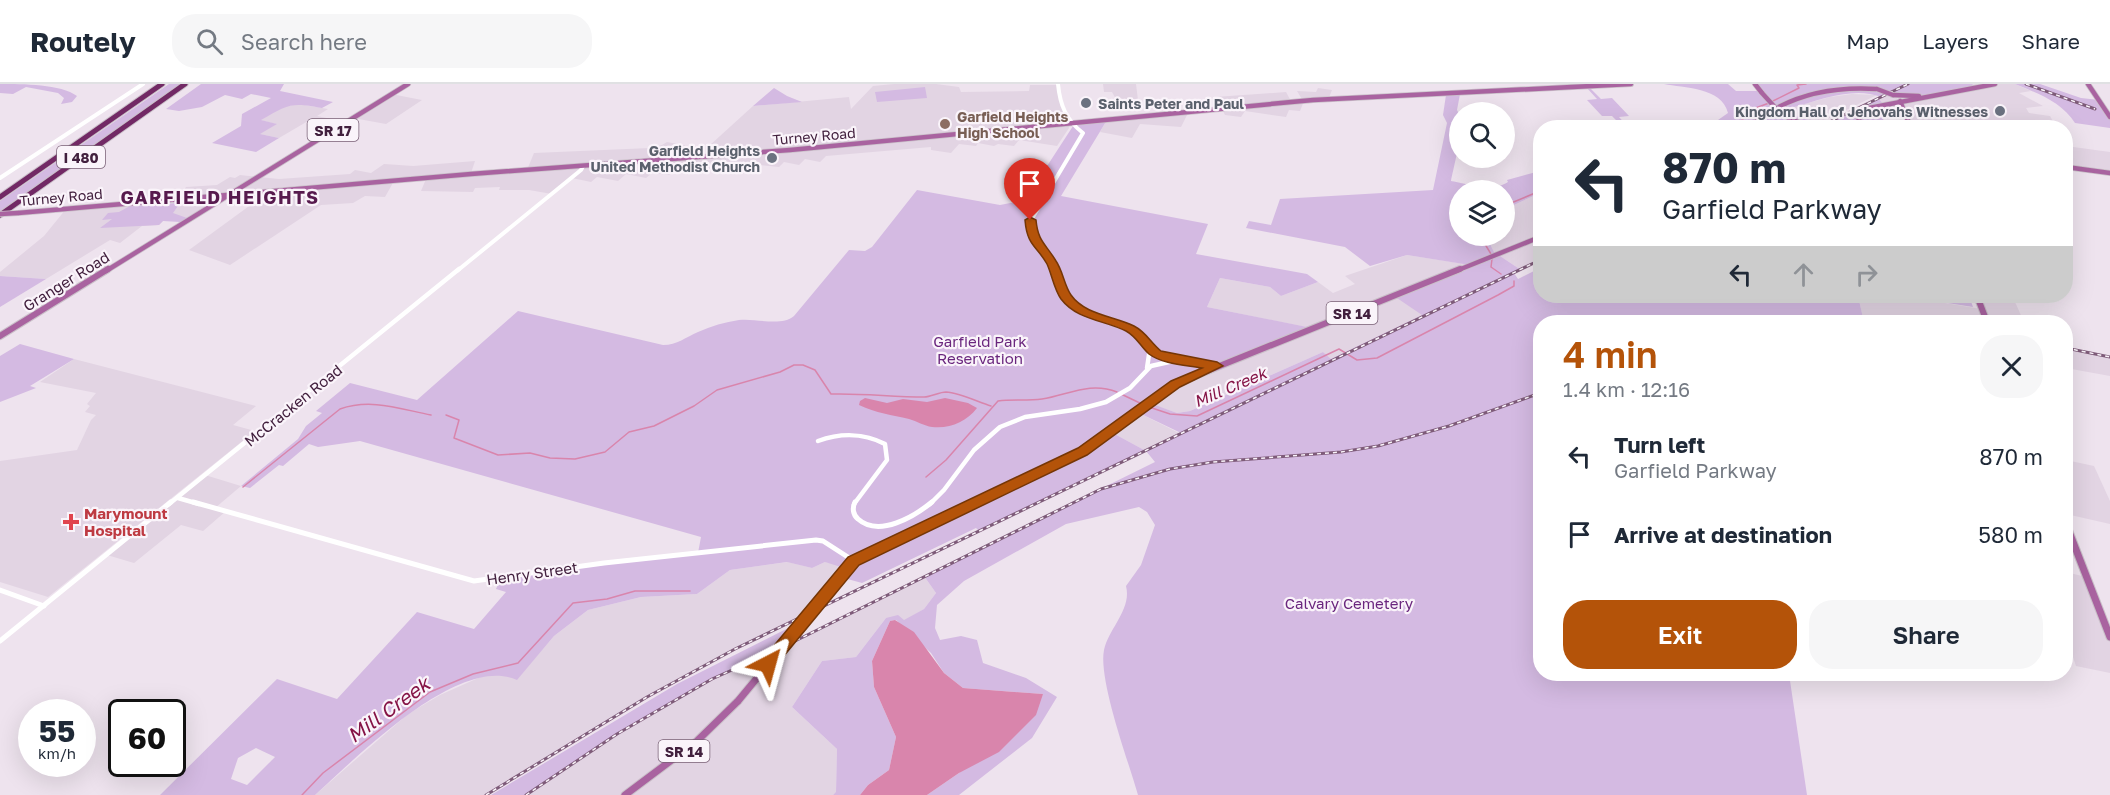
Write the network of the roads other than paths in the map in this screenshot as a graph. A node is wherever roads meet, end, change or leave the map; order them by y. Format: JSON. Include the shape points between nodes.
{"nodes":[{"id":1,"x":142,"y":84,"type":"edge"},
{"id":2,"x":163,"y":84,"type":"edge"},
{"id":3,"x":187,"y":84,"type":"edge"},
{"id":4,"x":408,"y":84,"type":"edge"},
{"id":5,"x":1058,"y":84,"type":"edge"},
{"id":6,"x":1631,"y":84,"type":"edge"},
{"id":7,"x":1755,"y":84,"type":"edge"},
{"id":8,"x":1864,"y":84,"type":"edge"},
{"id":9,"x":1995,"y":84,"type":"edge"},
{"id":10,"x":2088,"y":84,"type":"edge"},
{"id":11,"x":1877,"y":89,"type":"junction"},
{"id":12,"x":1961,"y":92,"type":"junction"},
{"id":13,"x":1947,"y":93,"type":"junction"},
{"id":14,"x":1893,"y":95,"type":"junction"},
{"id":15,"x":1901,"y":103,"type":"junction"},
{"id":16,"x":2110,"y":117,"type":"edge"},
{"id":17,"x":1756,"y":120,"type":"edge"},
{"id":18,"x":1794,"y":120,"type":"edge"},
{"id":19,"x":1859,"y":120,"type":"edge"},
{"id":20,"x":1908,"y":120,"type":"edge"},
{"id":21,"x":1090,"y":122,"type":"junction"},
{"id":22,"x":1069,"y":123,"type":"junction"},
{"id":23,"x":1083,"y":133,"type":"junction"},
{"id":24,"x":583,"y":166,"type":"junction"},
{"id":25,"x":2073,"y":168,"type":"edge"},
{"id":26,"x":2110,"y":174,"type":"edge"},
{"id":27,"x":0,"y":178,"type":"edge"},
{"id":28,"x":227,"y":195,"type":"junction"},
{"id":29,"x":0,"y":197,"type":"edge"},
{"id":30,"x":0,"y":215,"type":"edge"},
{"id":31,"x":1533,"y":240,"type":"edge"},
{"id":32,"x":0,"y":336,"type":"edge"},
{"id":33,"x":1150,"y":348,"type":"junction"},
{"id":34,"x":1178,"y":360,"type":"junction"},
{"id":35,"x":1217,"y":366,"type":"junction"},
{"id":36,"x":1147,"y":368,"type":"junction"},
{"id":37,"x":818,"y":441,"type":"dead end"},
{"id":38,"x":178,"y":498,"type":"junction"},
{"id":39,"x":2073,"y":542,"type":"edge"},
{"id":40,"x":854,"y":561,"type":"junction"},
{"id":41,"x":0,"y":590,"type":"edge"},
{"id":42,"x":44,"y":606,"type":"junction"},
{"id":43,"x":2110,"y":637,"type":"edge"},
{"id":44,"x":0,"y":641,"type":"edge"},
{"id":45,"x":625,"y":795,"type":"edge"}],
"edges":[{"from":1,"to":27,"type":"street"},
{"from":2,"to":29,"type":"highway","number":"I 480"},
{"from":3,"to":30,"type":"highway","number":"I 480"},
{"from":4,"to":28,"type":"main road","name":"Granger Road","number":"SR 17"},
{"from":5,"to":22,"type":"street"},
{"from":6,"to":21,"type":"main road","name":"Turney Road","via":[[1313,100]]},
{"from":7,"to":18,"type":"main road","bridge":true,"via":[[1781,114]]},
{"from":8,"to":11,"type":"main road"},
{"from":9,"to":12,"type":"main road"},
{"from":10,"to":16,"type":"main road"},
{"from":11,"to":14,"type":"main road","bridge":true},
{"from":11,"to":17,"type":"main road","via":[[1846,86],[1817,93],[1766,110]]},
{"from":12,"to":13,"type":"main road"},
{"from":12,"to":15,"type":"main road"},
{"from":13,"to":14,"type":"main road"},
{"from":13,"to":15,"type":"main road"},
{"from":14,"to":15,"type":"main road"},
{"from":15,"to":19,"type":"main road","via":[[1869,108]]},
{"from":15,"to":20,"type":"main road"},
{"from":21,"to":22,"type":"main road","name":"Turney Road"},
{"from":21,"to":23,"type":"street"},
{"from":22,"to":23,"type":"street"},
{"from":22,"to":24,"type":"main road","name":"Turney Road"},
{"from":23,"to":33,"type":"street","via":[[1031,217],[1031,232],[1073,305],[1129,328],[1141,335]]},
{"from":24,"to":28,"type":"main road","name":"Turney Road"},
{"from":24,"to":38,"type":"street","name":"McCracken Road"},
{"from":25,"to":26,"type":"main road"},
{"from":28,"to":30,"type":"main road","name":"Turney Road","bridge":true},
{"from":28,"to":32,"type":"main road","name":"Granger Road","number":"SR 17"},
{"from":31,"to":35,"type":"main road","number":"SR 14"},
{"from":33,"to":34,"type":"street"},
{"from":33,"to":36,"type":"street"},
{"from":34,"to":35,"type":"street"},
{"from":34,"to":36,"type":"street"},
{"from":35,"to":40,"type":"main road","number":"SR 14","via":[[1175,384],[1082,452]]},
{"from":36,"to":37,"type":"street","via":[[1138,381],[1104,403],[1037,415],[1002,426],[977,446],[939,498],[925,510],[889,525],[870,525],[853,513],[853,505],[887,459],[885,444],[866,437],[839,435]]},
{"from":38,"to":40,"type":"street","name":"Henry Street","via":[[474,581],[816,540]]},
{"from":38,"to":42,"type":"street","name":"McCracken Road"},
{"from":39,"to":43,"type":"main road"},
{"from":40,"to":45,"type":"main road","number":"SR 14","bridge":true,"via":[[738,701],[697,741]]},
{"from":41,"to":42,"type":"street"},
{"from":42,"to":44,"type":"street","name":"McCracken Road"}]}
